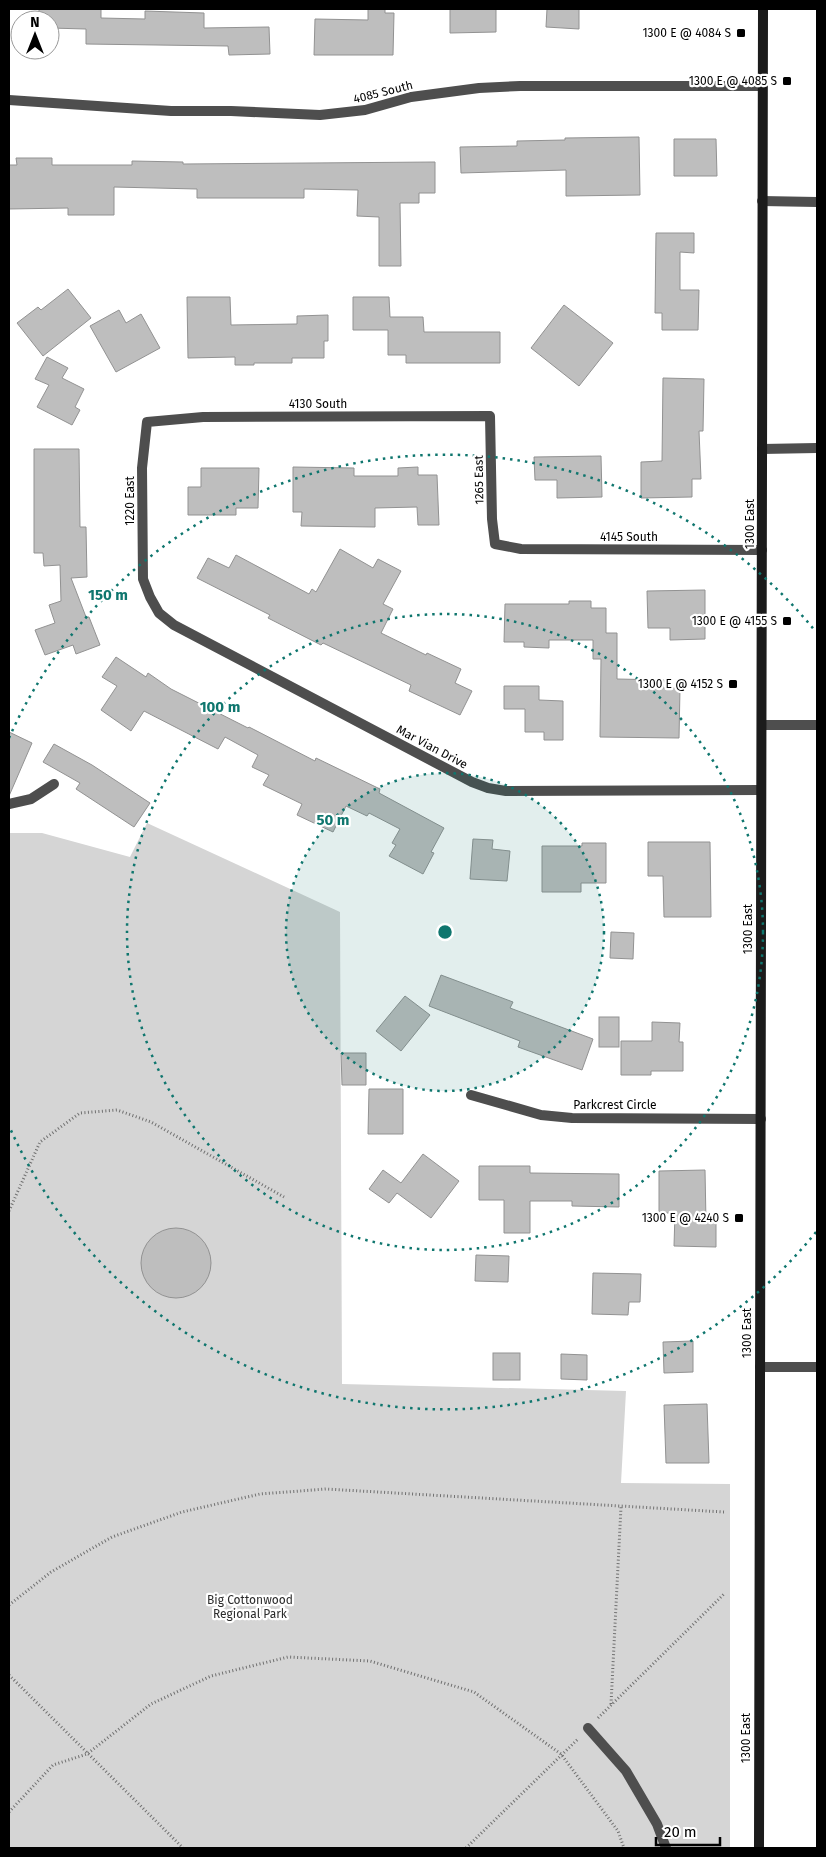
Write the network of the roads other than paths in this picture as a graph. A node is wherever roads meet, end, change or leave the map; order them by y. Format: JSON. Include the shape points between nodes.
{"nodes":[{"id":1,"x":763,"y":9,"type":"edge"},
{"id":2,"x":762,"y":86,"type":"junction"},
{"id":3,"x":9,"y":100,"type":"edge"},
{"id":4,"x":762,"y":202,"type":"junction"},
{"id":5,"x":817,"y":202,"type":"edge"},
{"id":6,"x":490,"y":416,"type":"joint"},
{"id":7,"x":147,"y":422,"type":"joint"},
{"id":8,"x":817,"y":448,"type":"edge"},
{"id":9,"x":762,"y":449,"type":"junction"},
{"id":10,"x":495,"y":544,"type":"joint"},
{"id":11,"x":762,"y":550,"type":"junction"},
{"id":12,"x":143,"y":580,"type":"joint"},
{"id":13,"x":762,"y":725,"type":"junction"},
{"id":14,"x":817,"y":725,"type":"edge"},
{"id":15,"x":54,"y":784,"type":"dead end"},
{"id":16,"x":761,"y":790,"type":"junction"},
{"id":17,"x":9,"y":804,"type":"edge"},
{"id":18,"x":471,"y":1095,"type":"dead end"},
{"id":19,"x":761,"y":1119,"type":"junction"},
{"id":20,"x":760,"y":1367,"type":"junction"},
{"id":21,"x":817,"y":1367,"type":"edge"},
{"id":22,"x":588,"y":1728,"type":"dead end"},
{"id":23,"x":666,"y":1848,"type":"edge"},
{"id":24,"x":759,"y":1848,"type":"edge"}],
"edges":[{"from":1,"to":2,"type":"main road","name":"1300 East"},
{"from":2,"to":3,"type":"street","name":"4085 South","via":[[479,88],[411,97],[358,112],[320,115],[171,112]]},
{"from":2,"to":4,"type":"main road","name":"1300 East"},
{"from":4,"to":5,"type":"street"},
{"from":4,"to":9,"type":"main road","name":"1300 East"},
{"from":6,"to":7,"type":"street","name":"4130 South","via":[[203,418]]},
{"from":6,"to":10,"type":"street","name":"1265 East"},
{"from":7,"to":12,"type":"street","name":"1220 East","via":[[142,468]]},
{"from":8,"to":9,"type":"street"},
{"from":9,"to":11,"type":"main road","name":"1300 East"},
{"from":10,"to":11,"type":"street","name":"4145 South","via":[[521,550]]},
{"from":11,"to":13,"type":"main road","name":"1300 East"},
{"from":12,"to":16,"type":"street","name":"Mar Vian Drive","via":[[159,613],[174,625],[488,788]]},
{"from":13,"to":14,"type":"street"},
{"from":13,"to":16,"type":"main road","name":"1300 East"},
{"from":15,"to":17,"type":"street","via":[[31,799]]},
{"from":16,"to":19,"type":"main road","name":"1300 East"},
{"from":18,"to":19,"type":"street","name":"Parkcrest Circle","via":[[541,1115],[572,1118]]},
{"from":19,"to":20,"type":"main road","name":"1300 East"},
{"from":20,"to":21,"type":"street"},
{"from":20,"to":24,"type":"main road","name":"1300 East"},
{"from":22,"to":23,"type":"street","via":[[626,1771],[657,1824]]}]}
